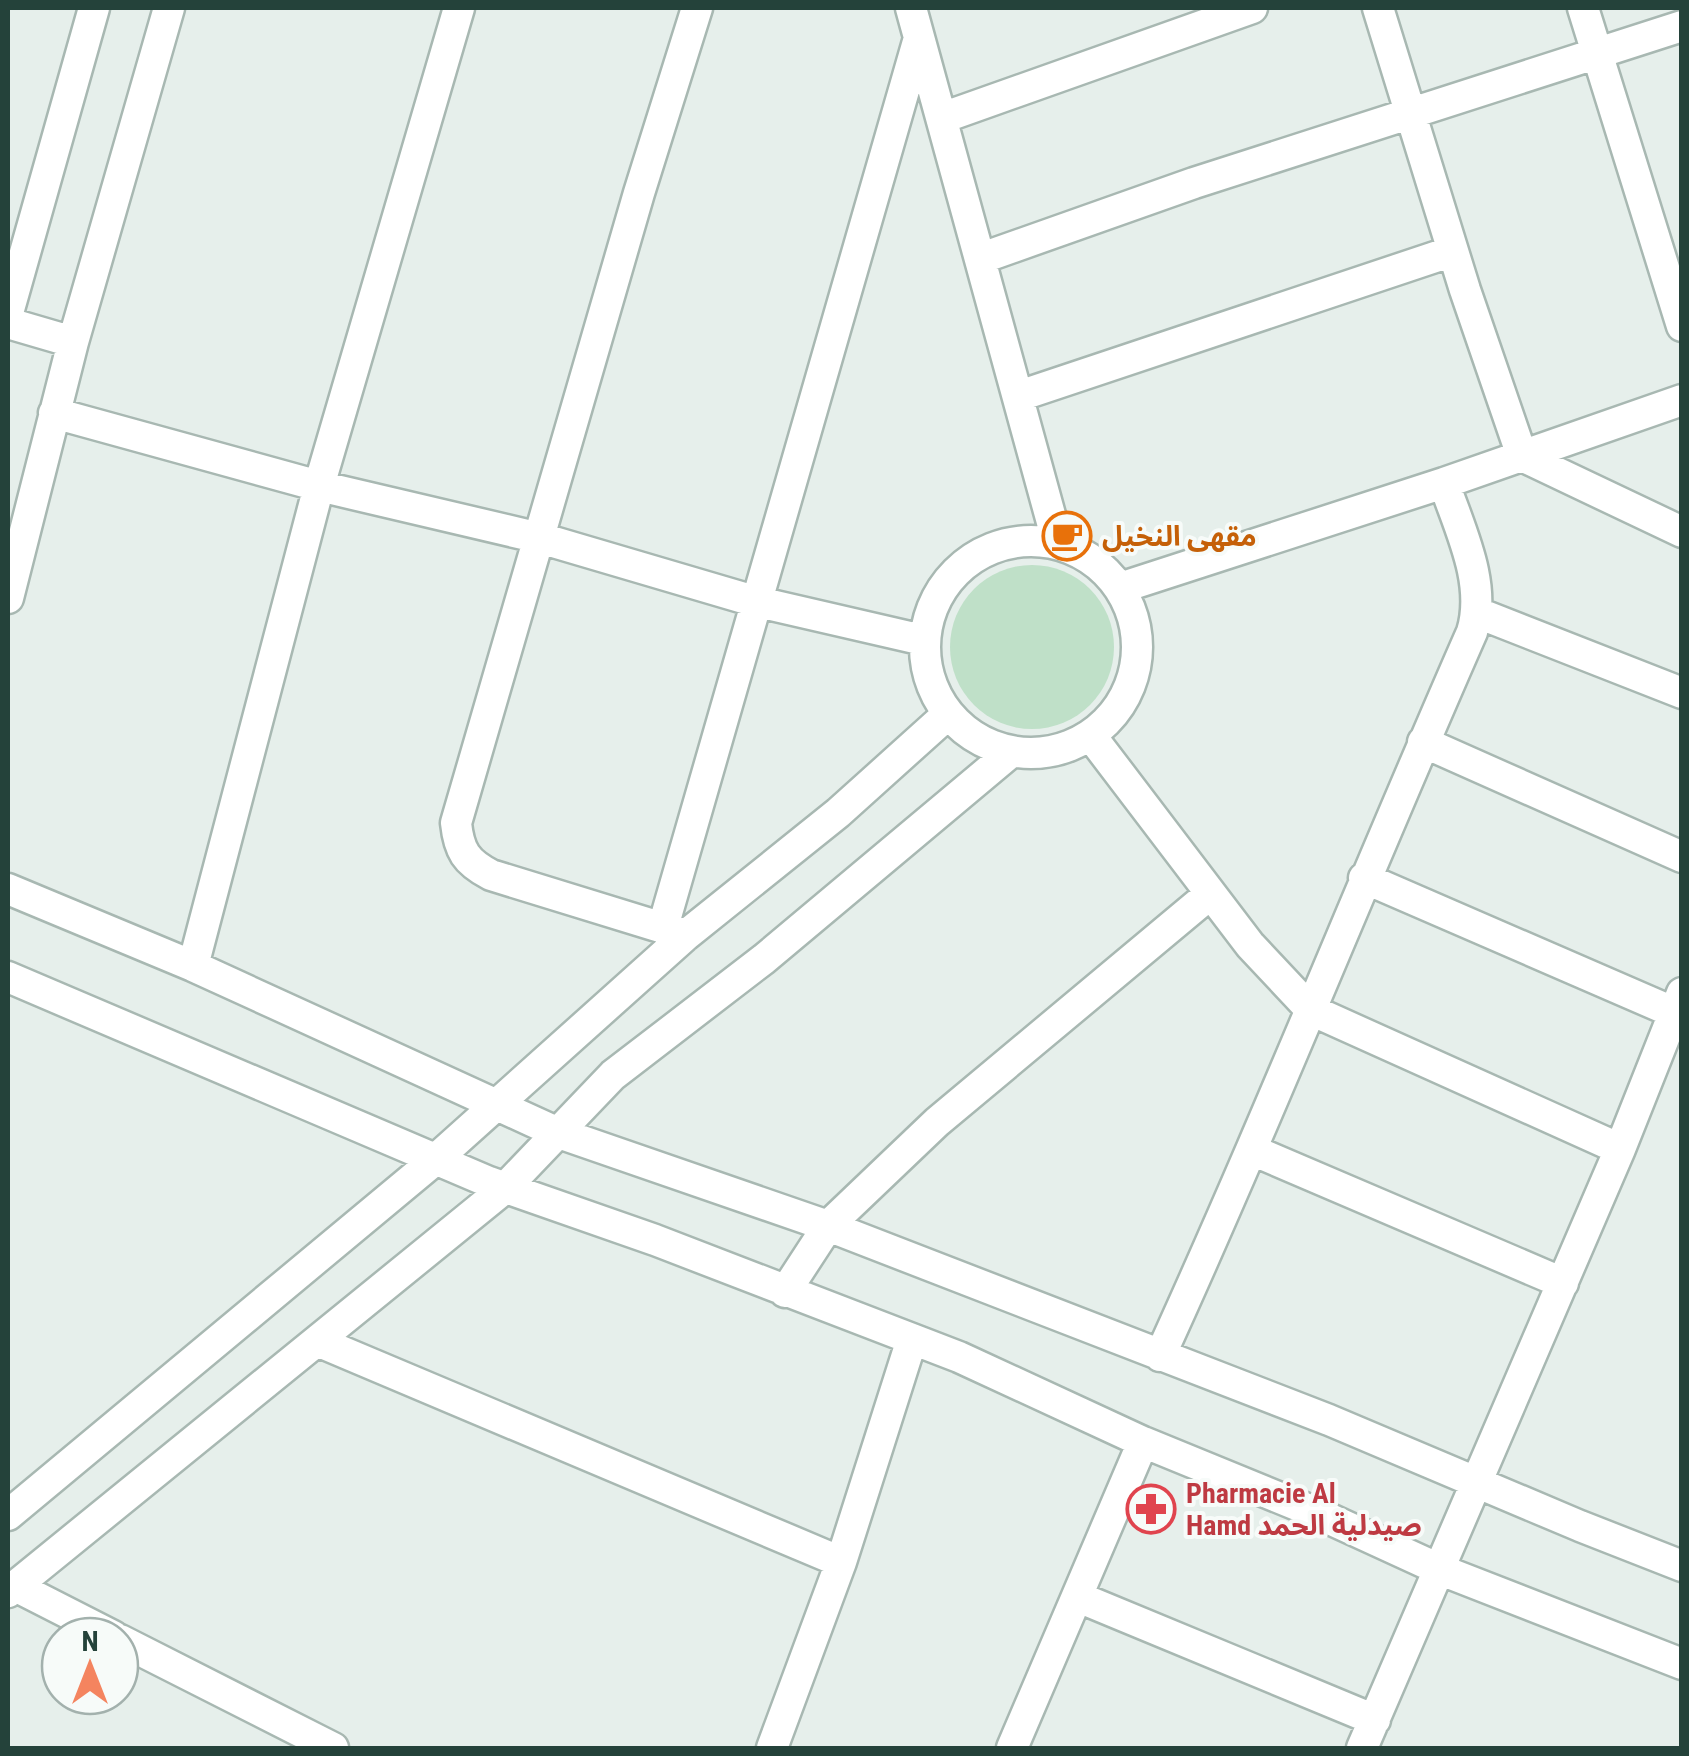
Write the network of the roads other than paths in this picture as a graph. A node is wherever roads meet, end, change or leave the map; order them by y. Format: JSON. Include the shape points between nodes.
{"nodes":[{"id":1,"x":94,"y":8,"type":"edge"},
{"id":2,"x":169,"y":8,"type":"edge"},
{"id":3,"x":458,"y":8,"type":"edge"},
{"id":4,"x":697,"y":8,"type":"edge"},
{"id":5,"x":911,"y":8,"type":"edge"},
{"id":6,"x":1252,"y":8,"type":"edge"},
{"id":7,"x":1378,"y":8,"type":"edge"},
{"id":8,"x":1583,"y":8,"type":"edge"},
{"id":9,"x":1682,"y":26,"type":"edge"},
{"id":10,"x":919,"y":38,"type":"junction"},
{"id":11,"x":1599,"y":54,"type":"junction"},
{"id":12,"x":1410,"y":112,"type":"junction"},
{"id":13,"x":942,"y":118,"type":"junction"},
{"id":14,"x":1453,"y":251,"type":"junction"},
{"id":15,"x":982,"y":258,"type":"junction"},
{"id":16,"x":8,"y":312,"type":"edge"},
{"id":17,"x":8,"y":323,"type":"edge"},
{"id":18,"x":1682,"y":326,"type":"edge"},
{"id":19,"x":73,"y":342,"type":"junction"},
{"id":20,"x":1019,"y":396,"type":"junction"},
{"id":21,"x":1682,"y":400,"type":"edge"},
{"id":22,"x":54,"y":413,"type":"junction"},
{"id":23,"x":1522,"y":456,"type":"junction"},
{"id":24,"x":1444,"y":483,"type":"junction"},
{"id":25,"x":318,"y":486,"type":"junction"},
{"id":26,"x":1682,"y":532,"type":"edge"},
{"id":27,"x":540,"y":538,"type":"junction"},
{"id":28,"x":1058,"y":544,"type":"junction"},
{"id":29,"x":1120,"y":588,"type":"junction"},
{"id":30,"x":8,"y":598,"type":"edge"},
{"id":31,"x":754,"y":601,"type":"junction"},
{"id":32,"x":1478,"y":614,"type":"junction"},
{"id":33,"x":924,"y":640,"type":"junction"},
{"id":34,"x":1682,"y":693,"type":"edge"},
{"id":35,"x":948,"y":714,"type":"junction"},
{"id":36,"x":1091,"y":736,"type":"junction"},
{"id":37,"x":1423,"y":742,"type":"junction"},
{"id":38,"x":1010,"y":752,"type":"junction"},
{"id":39,"x":1682,"y":857,"type":"edge"},
{"id":40,"x":1364,"y":878,"type":"junction"},
{"id":41,"x":8,"y":889,"type":"edge"},
{"id":42,"x":1210,"y":894,"type":"junction"},
{"id":43,"x":675,"y":931,"type":"junction"},
{"id":44,"x":193,"y":966,"type":"junction"},
{"id":45,"x":8,"y":977,"type":"edge"},
{"id":46,"x":1677,"y":1002,"type":"edge"},
{"id":47,"x":1311,"y":1010,"type":"junction"},
{"id":48,"x":564,"y":1048,"type":"junction"},
{"id":49,"x":613,"y":1075,"type":"junction"},
{"id":50,"x":496,"y":1106,"type":"junction"},
{"id":51,"x":556,"y":1132,"type":"junction"},
{"id":52,"x":1252,"y":1150,"type":"junction"},
{"id":53,"x":1620,"y":1150,"type":"junction"},
{"id":54,"x":436,"y":1159,"type":"junction"},
{"id":55,"x":506,"y":1188,"type":"junction"},
{"id":56,"x":828,"y":1226,"type":"junction"},
{"id":57,"x":1563,"y":1283,"type":"junction"},
{"id":58,"x":785,"y":1292,"type":"junction"},
{"id":59,"x":317,"y":1340,"type":"junction"},
{"id":60,"x":912,"y":1340,"type":"junction"},
{"id":61,"x":1160,"y":1356,"type":"junction"},
{"id":62,"x":1143,"y":1442,"type":"junction"},
{"id":63,"x":1479,"y":1482,"type":"junction"},
{"id":64,"x":8,"y":1515,"type":"edge"},
{"id":65,"x":841,"y":1562,"type":"junction"},
{"id":66,"x":1682,"y":1566,"type":"edge"},
{"id":67,"x":1441,"y":1570,"type":"junction"},
{"id":68,"x":11,"y":1589,"type":"edge"},
{"id":69,"x":1078,"y":1597,"type":"junction"},
{"id":70,"x":70,"y":1616,"type":"edge"},
{"id":71,"x":140,"y":1650,"type":"edge"},
{"id":72,"x":1682,"y":1664,"type":"edge"},
{"id":73,"x":1369,"y":1734,"type":"edge"},
{"id":74,"x":1026,"y":1745,"type":"edge"},
{"id":75,"x":334,"y":1748,"type":"edge"},
{"id":76,"x":772,"y":1748,"type":"edge"}],
"edges":[{"from":1,"to":16,"type":"street"},
{"from":2,"to":19,"type":"street"},
{"from":3,"to":25,"type":"street"},
{"from":4,"to":27,"type":"street"},
{"from":5,"to":10,"type":"street"},
{"from":6,"to":13,"type":"street"},
{"from":7,"to":12,"type":"street"},
{"from":8,"to":11,"type":"street"},
{"from":9,"to":11,"type":"street"},
{"from":10,"to":13,"type":"street"},
{"from":10,"to":31,"type":"street"},
{"from":11,"to":12,"type":"street"},
{"from":11,"to":18,"type":"street"},
{"from":12,"to":14,"type":"street"},
{"from":12,"to":15,"type":"street"},
{"from":13,"to":15,"type":"street"},
{"from":14,"to":20,"type":"street"},
{"from":14,"to":23,"type":"street"},
{"from":15,"to":20,"type":"street"},
{"from":17,"to":19,"type":"street"},
{"from":19,"to":22,"type":"street"},
{"from":20,"to":28,"type":"street"},
{"from":21,"to":23,"type":"street"},
{"from":22,"to":25,"type":"street"},
{"from":22,"to":30,"type":"street"},
{"from":23,"to":24,"type":"street"},
{"from":23,"to":26,"type":"street"},
{"from":24,"to":29,"type":"street"},
{"from":24,"to":32,"type":"street","via":[[1472,566]]},
{"from":25,"to":27,"type":"street"},
{"from":25,"to":44,"type":"street"},
{"from":27,"to":31,"type":"street"},
{"from":27,"to":43,"type":"street","via":[[468,775],[458,843],[473,866],[491,875]]},
{"from":28,"to":29,"type":"street","via":[[1093,560]]},
{"from":28,"to":33,"type":"street","via":[[1011,542],[968,561],[937,596]]},
{"from":29,"to":36,"type":"street","via":[[1136,626],[1136,668],[1120,707]]},
{"from":31,"to":33,"type":"street"},
{"from":31,"to":43,"type":"street"},
{"from":32,"to":34,"type":"street"},
{"from":32,"to":37,"type":"street"},
{"from":33,"to":35,"type":"street","via":[[928,680]]},
{"from":35,"to":38,"type":"street","via":[[976,739]]},
{"from":35,"to":43,"type":"street","via":[[838,814]]},
{"from":36,"to":38,"type":"street","via":[[1052,752]]},
{"from":36,"to":42,"type":"street"},
{"from":37,"to":39,"type":"street"},
{"from":37,"to":40,"type":"street"},
{"from":38,"to":49,"type":"street","via":[[764,959]]},
{"from":40,"to":46,"type":"street"},
{"from":40,"to":47,"type":"street"},
{"from":41,"to":44,"type":"street"},
{"from":42,"to":47,"type":"street"},
{"from":42,"to":56,"type":"street","via":[[937,1122]]},
{"from":43,"to":48,"type":"street"},
{"from":44,"to":50,"type":"street"},
{"from":45,"to":54,"type":"street"},
{"from":46,"to":53,"type":"street"},
{"from":47,"to":52,"type":"street"},
{"from":47,"to":53,"type":"street"},
{"from":48,"to":49,"type":"street"},
{"from":48,"to":50,"type":"street"},
{"from":49,"to":51,"type":"street"},
{"from":50,"to":51,"type":"street"},
{"from":50,"to":54,"type":"street"},
{"from":51,"to":55,"type":"street"},
{"from":51,"to":56,"type":"street"},
{"from":52,"to":57,"type":"street"},
{"from":52,"to":61,"type":"street"},
{"from":53,"to":57,"type":"street"},
{"from":54,"to":55,"type":"street"},
{"from":54,"to":64,"type":"street"},
{"from":55,"to":58,"type":"street"},
{"from":55,"to":59,"type":"street"},
{"from":56,"to":58,"type":"street"},
{"from":56,"to":61,"type":"street"},
{"from":57,"to":63,"type":"street"},
{"from":58,"to":60,"type":"street"},
{"from":59,"to":65,"type":"street"},
{"from":59,"to":68,"type":"street"},
{"from":60,"to":62,"type":"street"},
{"from":60,"to":65,"type":"street"},
{"from":61,"to":63,"type":"street"},
{"from":62,"to":67,"type":"street"},
{"from":62,"to":69,"type":"street"},
{"from":63,"to":66,"type":"street"},
{"from":63,"to":67,"type":"street"},
{"from":65,"to":76,"type":"street"},
{"from":67,"to":72,"type":"street"},
{"from":67,"to":73,"type":"street"},
{"from":68,"to":70,"type":"street"},
{"from":69,"to":73,"type":"street"},
{"from":69,"to":74,"type":"street"},
{"from":71,"to":75,"type":"street"}]}
